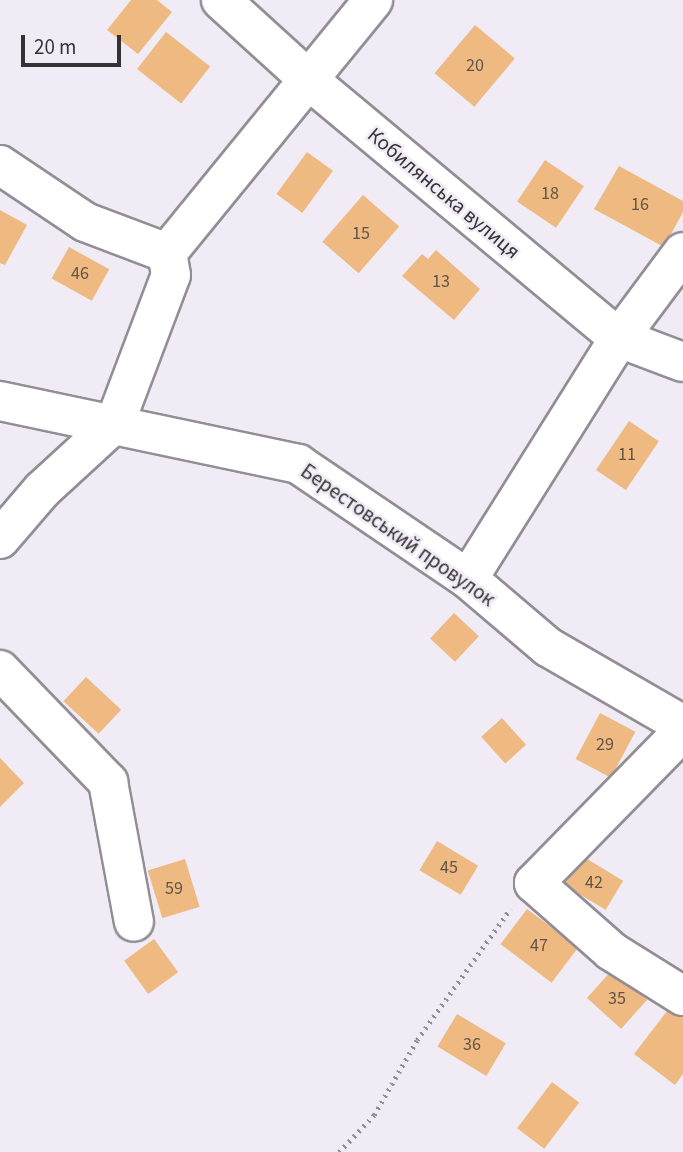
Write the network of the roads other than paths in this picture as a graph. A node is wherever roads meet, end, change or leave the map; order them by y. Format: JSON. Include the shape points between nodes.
{"nodes":[{"id":1,"x":221,"y":0,"type":"edge"},
{"id":2,"x":373,"y":0,"type":"edge"},
{"id":3,"x":310,"y":81,"type":"junction"},
{"id":4,"x":0,"y":165,"type":"edge"},
{"id":5,"x":683,"y":252,"type":"edge"},
{"id":6,"x":167,"y":253,"type":"junction"},
{"id":7,"x":619,"y":338,"type":"junction"},
{"id":8,"x":683,"y":362,"type":"edge"},
{"id":9,"x":0,"y":401,"type":"edge"},
{"id":10,"x":115,"y":423,"type":"junction"},
{"id":11,"x":0,"y":539,"type":"edge"},
{"id":12,"x":468,"y":579,"type":"junction"},
{"id":13,"x":0,"y":670,"type":"edge"},
{"id":14,"x":683,"y":725,"type":"edge"},
{"id":15,"x":683,"y":731,"type":"edge"},
{"id":16,"x":134,"y":922,"type":"dead end"},
{"id":17,"x":683,"y":996,"type":"edge"}],
"edges":[{"from":1,"to":3,"type":"street","name":"Кобилянська вулиця"},
{"from":2,"to":3,"type":"street"},
{"from":3,"to":6,"type":"street"},
{"from":3,"to":7,"type":"street","name":"Кобилянська вулиця"},
{"from":4,"to":6,"type":"street","via":[[85,222]]},
{"from":5,"to":7,"type":"street"},
{"from":6,"to":10,"type":"street","via":[[171,275]]},
{"from":7,"to":8,"type":"street","name":"Кобилянська вулиця"},
{"from":7,"to":12,"type":"street"},
{"from":9,"to":10,"type":"street","name":"Берестовський провулок"},
{"from":10,"to":11,"type":"street","via":[[42,490]]},
{"from":10,"to":12,"type":"street","name":"Берестовський провулок","via":[[298,464]]},
{"from":12,"to":14,"type":"street","name":"Берестовський провулок","via":[[548,647]]},
{"from":13,"to":16,"type":"street","via":[[108,782]]},
{"from":15,"to":17,"type":"street","via":[[534,883],[611,951]]}]}
